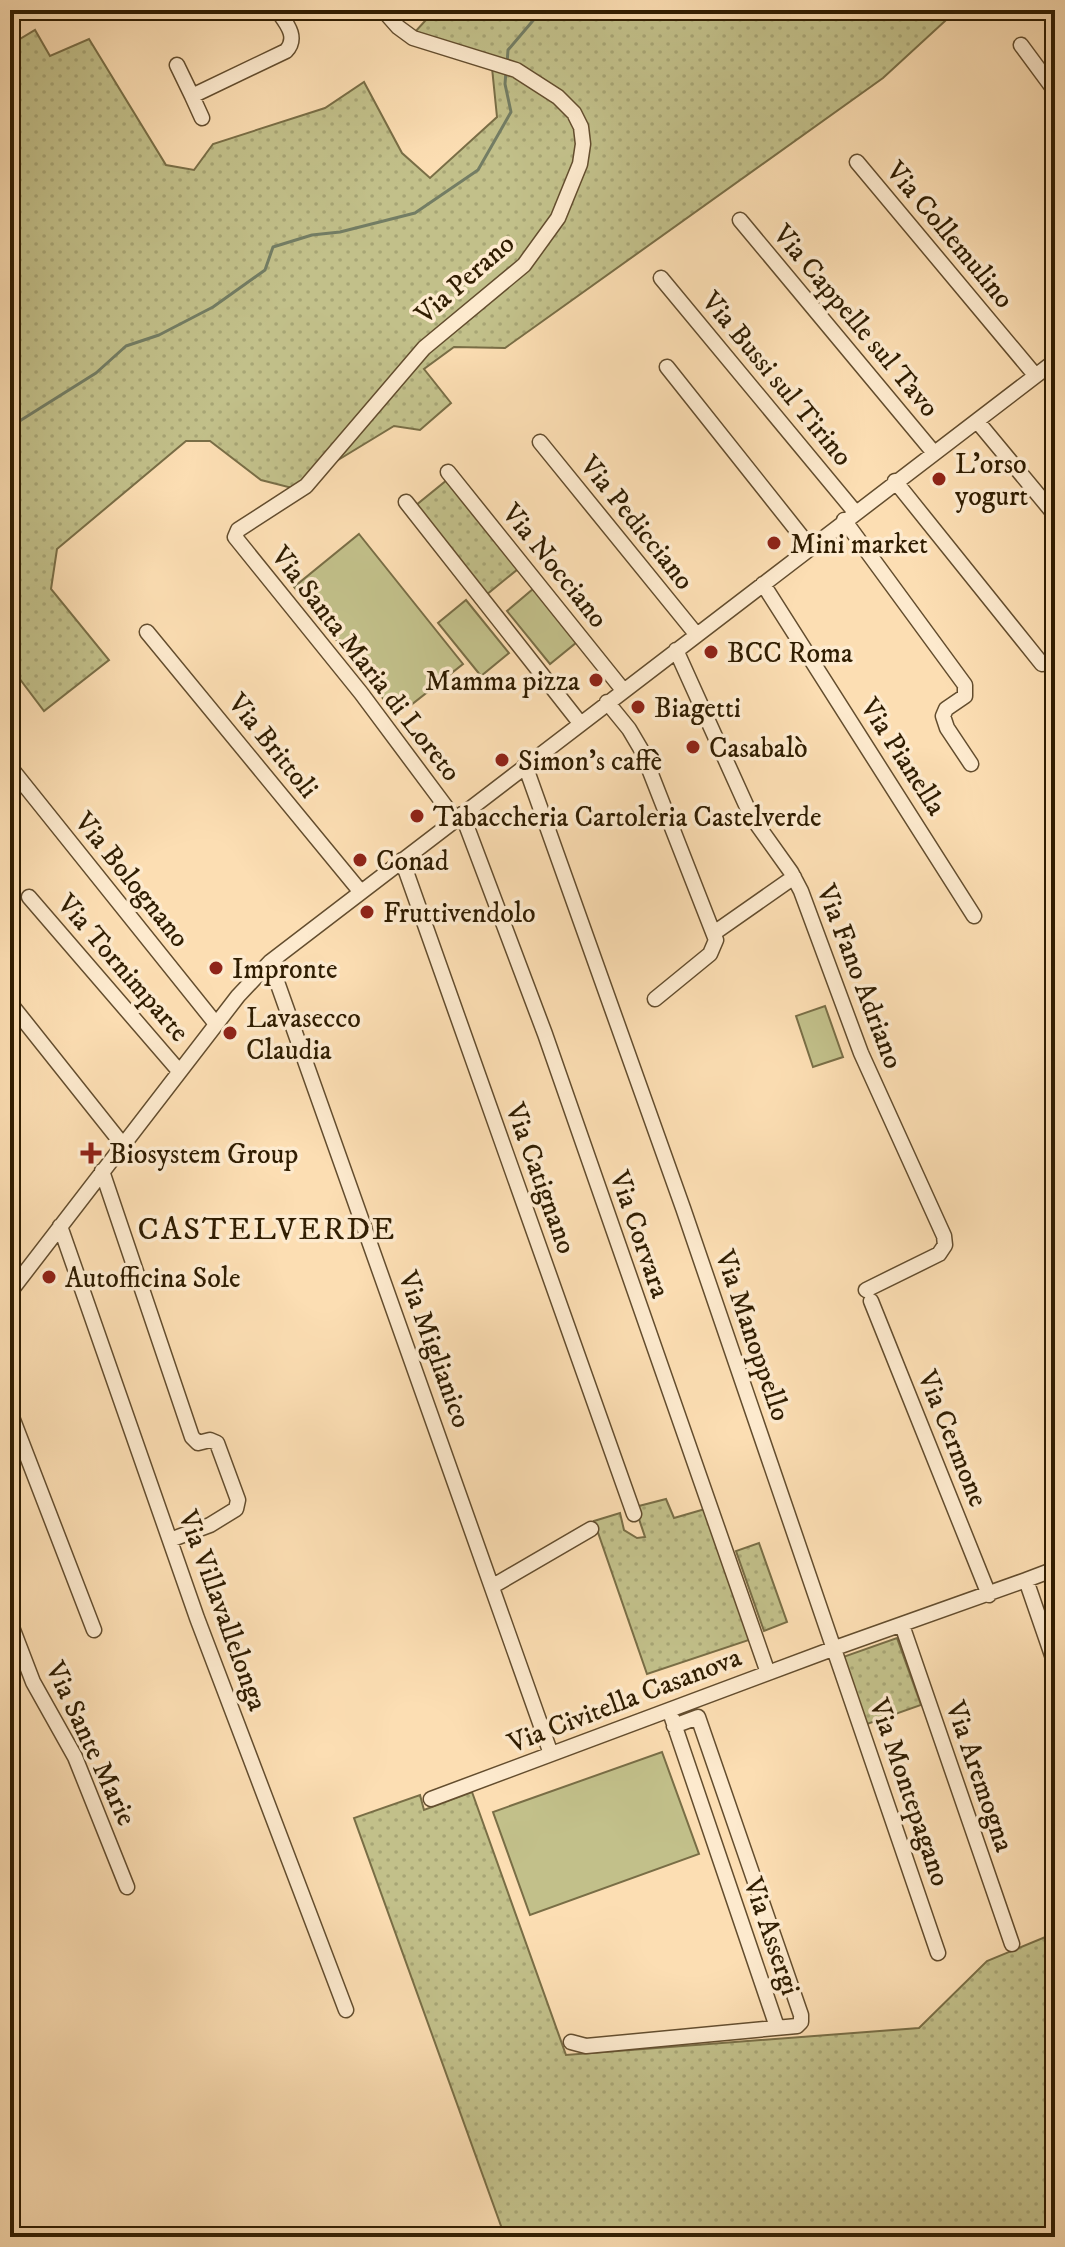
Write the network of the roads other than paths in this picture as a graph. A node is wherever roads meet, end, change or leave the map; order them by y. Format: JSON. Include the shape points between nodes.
{"nodes":[{"id":1,"x":277,"y":10,"type":"edge"},
{"id":2,"x":383,"y":10,"type":"edge"},
{"id":3,"x":1021,"y":45,"type":"dead end"},
{"id":4,"x":177,"y":65,"type":"dead end"},
{"id":5,"x":1055,"y":91,"type":"edge"},
{"id":6,"x":192,"y":96,"type":"junction"},
{"id":7,"x":202,"y":118,"type":"dead end"},
{"id":8,"x":857,"y":162,"type":"dead end"},
{"id":9,"x":740,"y":220,"type":"dead end"},
{"id":10,"x":661,"y":278,"type":"dead end"},
{"id":11,"x":1055,"y":361,"type":"edge"},
{"id":12,"x":667,"y":367,"type":"dead end"},
{"id":13,"x":1035,"y":375,"type":"junction"},
{"id":14,"x":977,"y":421,"type":"junction"},
{"id":15,"x":540,"y":442,"type":"dead end"},
{"id":16,"x":934,"y":453,"type":"junction"},
{"id":17,"x":448,"y":472,"type":"dead end"},
{"id":18,"x":895,"y":481,"type":"junction"},
{"id":19,"x":406,"y":502,"type":"dead end"},
{"id":20,"x":1055,"y":515,"type":"edge"},
{"id":21,"x":850,"y":516,"type":"junction"},
{"id":22,"x":236,"y":539,"type":"joint"},
{"id":23,"x":810,"y":547,"type":"junction"},
{"id":24,"x":763,"y":584,"type":"junction"},
{"id":25,"x":147,"y":632,"type":"dead end"},
{"id":26,"x":696,"y":634,"type":"junction"},
{"id":27,"x":676,"y":650,"type":"junction"},
{"id":28,"x":1042,"y":664,"type":"dead end"},
{"id":29,"x":623,"y":690,"type":"junction"},
{"id":30,"x":607,"y":702,"type":"junction"},
{"id":31,"x":580,"y":723,"type":"junction"},
{"id":32,"x":971,"y":764,"type":"dead end"},
{"id":33,"x":525,"y":765,"type":"junction"},
{"id":34,"x":10,"y":767,"type":"edge"},
{"id":35,"x":458,"y":816,"type":"junction"},
{"id":36,"x":402,"y":860,"type":"junction"},
{"id":37,"x":794,"y":877,"type":"junction"},
{"id":38,"x":360,"y":891,"type":"junction"},
{"id":39,"x":29,"y":897,"type":"dead end"},
{"id":40,"x":974,"y":916,"type":"dead end"},
{"id":41,"x":714,"y":933,"type":"junction"},
{"id":42,"x":270,"y":962,"type":"junction"},
{"id":43,"x":655,"y":999,"type":"dead end"},
{"id":44,"x":10,"y":1003,"type":"edge"},
{"id":45,"x":216,"y":1024,"type":"junction"},
{"id":46,"x":179,"y":1071,"type":"junction"},
{"id":47,"x":123,"y":1145,"type":"junction"},
{"id":48,"x":102,"y":1171,"type":"junction"},
{"id":49,"x":60,"y":1226,"type":"junction"},
{"id":50,"x":13,"y":1282,"type":"edge"},
{"id":51,"x":869,"y":1296,"type":"joint"},
{"id":52,"x":10,"y":1412,"type":"edge"},
{"id":53,"x":634,"y":1514,"type":"dead end"},
{"id":54,"x":591,"y":1529,"type":"dead end"},
{"id":55,"x":170,"y":1540,"type":"junction"},
{"id":56,"x":1055,"y":1569,"type":"edge"},
{"id":57,"x":1026,"y":1580,"type":"junction"},
{"id":58,"x":493,"y":1586,"type":"junction"},
{"id":59,"x":989,"y":1595,"type":"junction"},
{"id":60,"x":10,"y":1622,"type":"edge"},
{"id":61,"x":902,"y":1625,"type":"junction"},
{"id":62,"x":94,"y":1630,"type":"dead end"},
{"id":63,"x":835,"y":1648,"type":"junction"},
{"id":64,"x":1055,"y":1664,"type":"edge"},
{"id":65,"x":768,"y":1673,"type":"junction"},
{"id":66,"x":693,"y":1701,"type":"junction"},
{"id":67,"x":669,"y":1710,"type":"junction"},
{"id":68,"x":698,"y":1717,"type":"junction"},
{"id":69,"x":674,"y":1726,"type":"junction"},
{"id":70,"x":551,"y":1754,"type":"junction"},
{"id":71,"x":431,"y":1799,"type":"dead end"},
{"id":72,"x":127,"y":1887,"type":"dead end"},
{"id":73,"x":1012,"y":1944,"type":"dead end"},
{"id":74,"x":938,"y":1953,"type":"dead end"},
{"id":75,"x":346,"y":2010,"type":"dead end"},
{"id":76,"x":777,"y":2027,"type":"junction"},
{"id":77,"x":571,"y":2042,"type":"dead end"}],
"edges":[{"from":1,"to":6,"type":"street","via":[[291,32],[288,50]]},
{"from":2,"to":22,"type":"street","name":"Via Perano","via":[[417,40],[507,67],[558,97],[581,127],[580,164],[558,218],[521,268],[420,353],[316,476],[238,530]]},
{"from":3,"to":5,"type":"street"},
{"from":4,"to":6,"type":"street"},
{"from":6,"to":7,"type":"street"},
{"from":8,"to":13,"type":"street","name":"Via Collemulino"},
{"from":9,"to":16,"type":"street","name":"Via Cappelle sul Tavo"},
{"from":10,"to":21,"type":"street","name":"Via Bussi sul Tirino"},
{"from":11,"to":13,"type":"street"},
{"from":12,"to":23,"type":"street"},
{"from":13,"to":14,"type":"street"},
{"from":14,"to":16,"type":"street"},
{"from":14,"to":20,"type":"street"},
{"from":15,"to":26,"type":"street","name":"Via Pedicciano"},
{"from":16,"to":18,"type":"street"},
{"from":17,"to":29,"type":"street","name":"Via Nocciano"},
{"from":18,"to":21,"type":"street"},
{"from":18,"to":28,"type":"street"},
{"from":19,"to":31,"type":"street"},
{"from":21,"to":23,"type":"street"},
{"from":21,"to":32,"type":"street","name":"Via Bussi sul Tirino","via":[[965,685],[965,696],[946,709],[944,719]]},
{"from":22,"to":35,"type":"street","name":"Via Santa Maria di Loreto"},
{"from":23,"to":24,"type":"street"},
{"from":24,"to":26,"type":"street"},
{"from":24,"to":40,"type":"street","name":"Via Pianella"},
{"from":25,"to":38,"type":"street","name":"Via Brittoli"},
{"from":26,"to":27,"type":"street"},
{"from":27,"to":29,"type":"street"},
{"from":27,"to":37,"type":"street","name":"Via Fano Adriano","via":[[751,816]]},
{"from":29,"to":30,"type":"street"},
{"from":30,"to":31,"type":"street"},
{"from":30,"to":41,"type":"street","via":[[640,746]]},
{"from":31,"to":33,"type":"street"},
{"from":33,"to":35,"type":"street"},
{"from":33,"to":63,"type":"street","name":"Via Manoppello"},
{"from":34,"to":45,"type":"street","name":"Via Bolognano"},
{"from":35,"to":36,"type":"street"},
{"from":35,"to":65,"type":"street","name":"Via Corvara","via":[[545,1034]]},
{"from":36,"to":38,"type":"street"},
{"from":36,"to":53,"type":"street","name":"Via Catignano"},
{"from":37,"to":41,"type":"street"},
{"from":37,"to":51,"type":"street","name":"Via Fano Adriano","via":[[861,1053],[945,1240],[939,1254]]},
{"from":38,"to":42,"type":"street"},
{"from":39,"to":46,"type":"street","name":"Via Tornimparte"},
{"from":41,"to":43,"type":"street","via":[[710,954]]},
{"from":42,"to":45,"type":"street"},
{"from":42,"to":58,"type":"street","name":"Via Miglianico"},
{"from":44,"to":47,"type":"street"},
{"from":45,"to":46,"type":"street"},
{"from":46,"to":47,"type":"street"},
{"from":47,"to":48,"type":"street"},
{"from":48,"to":49,"type":"street"},
{"from":48,"to":55,"type":"street","via":[[192,1437],[198,1443],[217,1443],[238,1500],[236,1509],[216,1522]]},
{"from":49,"to":50,"type":"street"},
{"from":49,"to":55,"type":"street","name":"Via Villavallelonga"},
{"from":51,"to":59,"type":"street","name":"Via Cermone"},
{"from":52,"to":62,"type":"street"},
{"from":54,"to":58,"type":"street"},
{"from":55,"to":75,"type":"street","name":"Via Villavallelonga"},
{"from":56,"to":57,"type":"street"},
{"from":57,"to":59,"type":"street"},
{"from":57,"to":64,"type":"street"},
{"from":58,"to":70,"type":"street","name":"Via Miglianico"},
{"from":59,"to":61,"type":"street"},
{"from":60,"to":72,"type":"street","name":"Via Sante Marie","via":[[33,1682],[82,1774]]},
{"from":61,"to":63,"type":"street"},
{"from":61,"to":73,"type":"street","name":"Via Aremogna"},
{"from":63,"to":65,"type":"street","name":"Via Civitella Casanova"},
{"from":63,"to":74,"type":"street","name":"Via Montepagano"},
{"from":65,"to":66,"type":"street","name":"Via Civitella Casanova"},
{"from":66,"to":67,"type":"street","name":"Via Civitella Casanova"},
{"from":66,"to":68,"type":"street"},
{"from":67,"to":69,"type":"street","name":"Via Assergi"},
{"from":67,"to":70,"type":"street","name":"Via Civitella Casanova"},
{"from":68,"to":69,"type":"street"},
{"from":68,"to":76,"type":"street","via":[[801,2015],[800,2024]]},
{"from":69,"to":76,"type":"street","name":"Via Assergi"},
{"from":70,"to":71,"type":"street","name":"Via Civitella Casanova"},
{"from":76,"to":77,"type":"street","name":"Via Assergi","via":[[586,2046]]}]}
